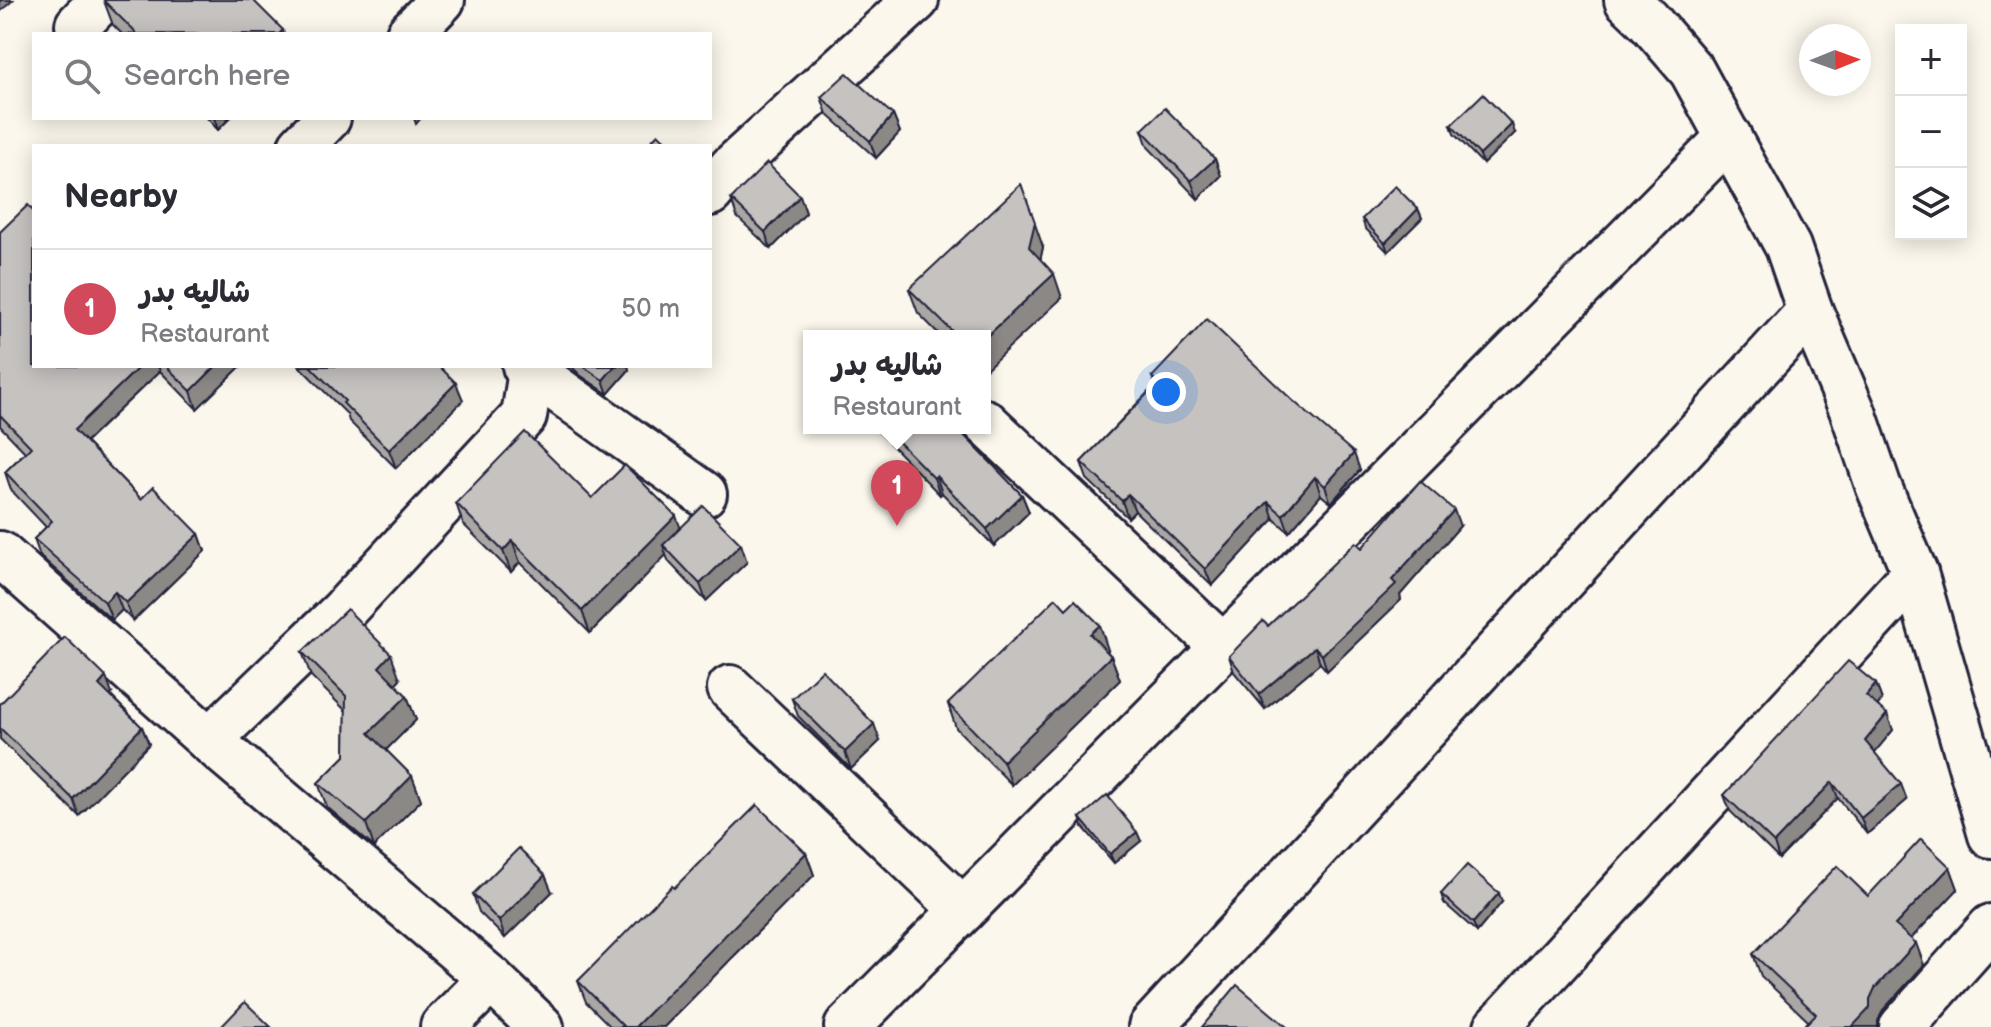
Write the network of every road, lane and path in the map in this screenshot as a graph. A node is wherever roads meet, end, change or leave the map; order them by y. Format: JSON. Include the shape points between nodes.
{"nodes":[{"id":1,"x":442,"y":0,"type":"edge"},
{"id":2,"x":916,"y":0,"type":"edge"},
{"id":3,"x":1627,"y":0,"type":"edge"},
{"id":4,"x":411,"y":32,"type":"edge"},
{"id":5,"x":326,"y":120,"type":"edge"},
{"id":6,"x":1729,"y":137,"type":"junction"},
{"id":7,"x":303,"y":144,"type":"edge"},
{"id":8,"x":712,"y":191,"type":"edge"},
{"id":9,"x":1810,"y":311,"type":"junction"},
{"id":10,"x":531,"y":368,"type":"edge"},
{"id":11,"x":991,"y":428,"type":"edge"},
{"id":12,"x":704,"y":494,"type":"dead end"},
{"id":13,"x":0,"y":554,"type":"edge"},
{"id":14,"x":1915,"y":573,"type":"junction"},
{"id":15,"x":1224,"y":648,"type":"junction"},
{"id":16,"x":730,"y":688,"type":"dead end"},
{"id":17,"x":209,"y":740,"type":"junction"},
{"id":18,"x":1991,"y":835,"type":"edge"},
{"id":19,"x":963,"y":910,"type":"junction"},
{"id":20,"x":1991,"y":927,"type":"edge"},
{"id":21,"x":491,"y":979,"type":"junction"},
{"id":22,"x":443,"y":1027,"type":"edge"},
{"id":23,"x":541,"y":1027,"type":"edge"},
{"id":24,"x":847,"y":1027,"type":"edge"},
{"id":25,"x":1151,"y":1027,"type":"edge"},
{"id":26,"x":1497,"y":1027,"type":"edge"},
{"id":27,"x":1902,"y":1027,"type":"edge"}],
"edges":[{"from":1,"to":4,"type":"street"},
{"from":2,"to":8,"type":"street"},
{"from":3,"to":6,"type":"street","via":[[1692,71]]},
{"from":5,"to":7,"type":"street"},
{"from":6,"to":9,"type":"street","via":[[1788,247]]},
{"from":6,"to":15,"type":"street"},
{"from":9,"to":14,"type":"street"},
{"from":9,"to":25,"type":"street"},
{"from":10,"to":12,"type":"street"},
{"from":10,"to":17,"type":"street","via":[[524,416],[343,611]]},
{"from":11,"to":15,"type":"street"},
{"from":13,"to":17,"type":"street"},
{"from":14,"to":18,"type":"street"},
{"from":14,"to":26,"type":"street"},
{"from":15,"to":19,"type":"street"},
{"from":16,"to":19,"type":"street"},
{"from":17,"to":21,"type":"street"},
{"from":19,"to":24,"type":"street"},
{"from":20,"to":27,"type":"street"},
{"from":21,"to":22,"type":"street"},
{"from":21,"to":23,"type":"street"}]}
